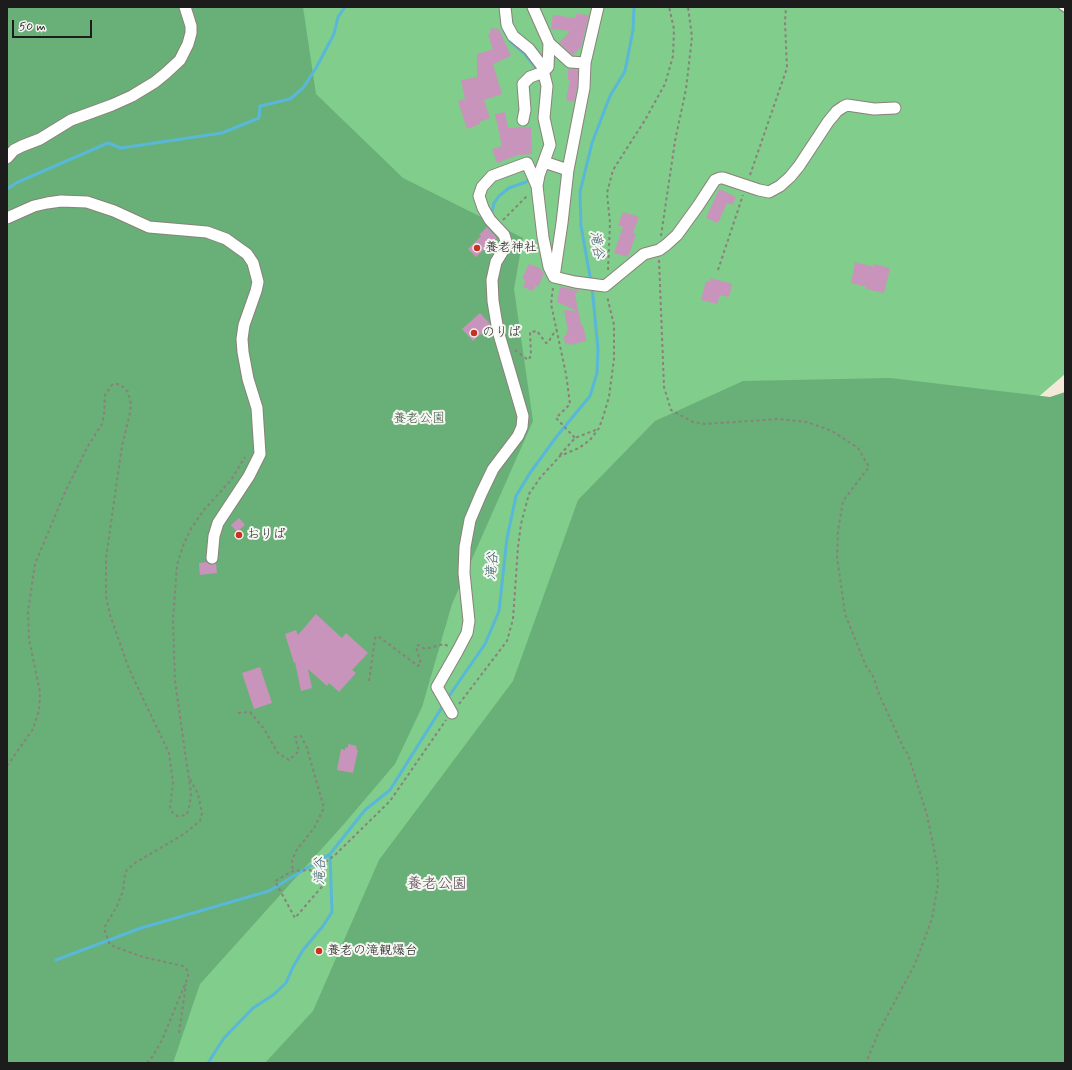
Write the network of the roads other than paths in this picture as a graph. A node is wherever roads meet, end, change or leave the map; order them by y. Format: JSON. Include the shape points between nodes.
{"nodes":[{"id":1,"x":185,"y":7,"type":"edge"},
{"id":2,"x":505,"y":7,"type":"edge"},
{"id":3,"x":533,"y":7,"type":"edge"},
{"id":4,"x":598,"y":7,"type":"edge"},
{"id":5,"x":1062,"y":7,"type":"edge"},
{"id":6,"x":1065,"y":10,"type":"edge"},
{"id":7,"x":549,"y":43,"type":"junction"},
{"id":8,"x":567,"y":59,"type":"junction"},
{"id":9,"x":586,"y":63,"type":"junction"},
{"id":10,"x":542,"y":72,"type":"junction"},
{"id":11,"x":895,"y":108,"type":"dead end"},
{"id":12,"x":523,"y":120,"type":"dead end"},
{"id":13,"x":7,"y":158,"type":"edge"},
{"id":14,"x":544,"y":162,"type":"junction"},
{"id":15,"x":568,"y":170,"type":"junction"},
{"id":16,"x":537,"y":186,"type":"junction"},
{"id":17,"x":7,"y":218,"type":"edge"},
{"id":18,"x":554,"y":277,"type":"junction"},
{"id":19,"x":212,"y":558,"type":"dead end"},
{"id":20,"x":452,"y":713,"type":"road end"}],
"edges":[{"from":1,"to":13,"type":"street","via":[[191,33],[188,44],[180,60],[166,73],[132,96],[71,120],[40,139],[14,150]]},
{"from":2,"to":10,"type":"street","via":[[507,25],[513,36],[529,49],[542,66]]},
{"from":3,"to":7,"type":"street"},
{"from":4,"to":9,"type":"street"},
{"from":5,"to":6,"type":"lane"},
{"from":7,"to":8,"type":"street"},
{"from":7,"to":10,"type":"street"},
{"from":8,"to":9,"type":"street","via":[[570,62]]},
{"from":8,"to":10,"type":"street"},
{"from":9,"to":15,"type":"street","via":[[584,88]]},
{"from":10,"to":12,"type":"street","via":[[530,77],[523,84]]},
{"from":10,"to":14,"type":"street","via":[[547,86],[544,118],[550,144]]},
{"from":11,"to":18,"type":"street","via":[[874,109],[847,105],[842,107],[828,122],[799,166],[780,186],[769,192],[723,178],[715,180],[677,235],[664,248],[644,254],[605,286]]},
{"from":14,"to":15,"type":"street"},
{"from":14,"to":16,"type":"street"},
{"from":15,"to":18,"type":"street"},
{"from":16,"to":18,"type":"street","via":[[543,237],[549,267]]},
{"from":16,"to":20,"type":"street","via":[[527,163],[492,176],[482,187],[479,196],[483,208],[506,241],[496,262],[492,280],[493,301],[498,331],[523,416],[518,436],[493,469],[470,520],[464,573],[469,621],[467,633],[437,687]]},
{"from":17,"to":19,"type":"street","via":[[47,203],[87,202],[149,227],[207,232],[226,239],[246,254],[253,263],[258,282],[242,339],[248,379],[257,408],[260,454],[249,476],[218,523]]}]}
